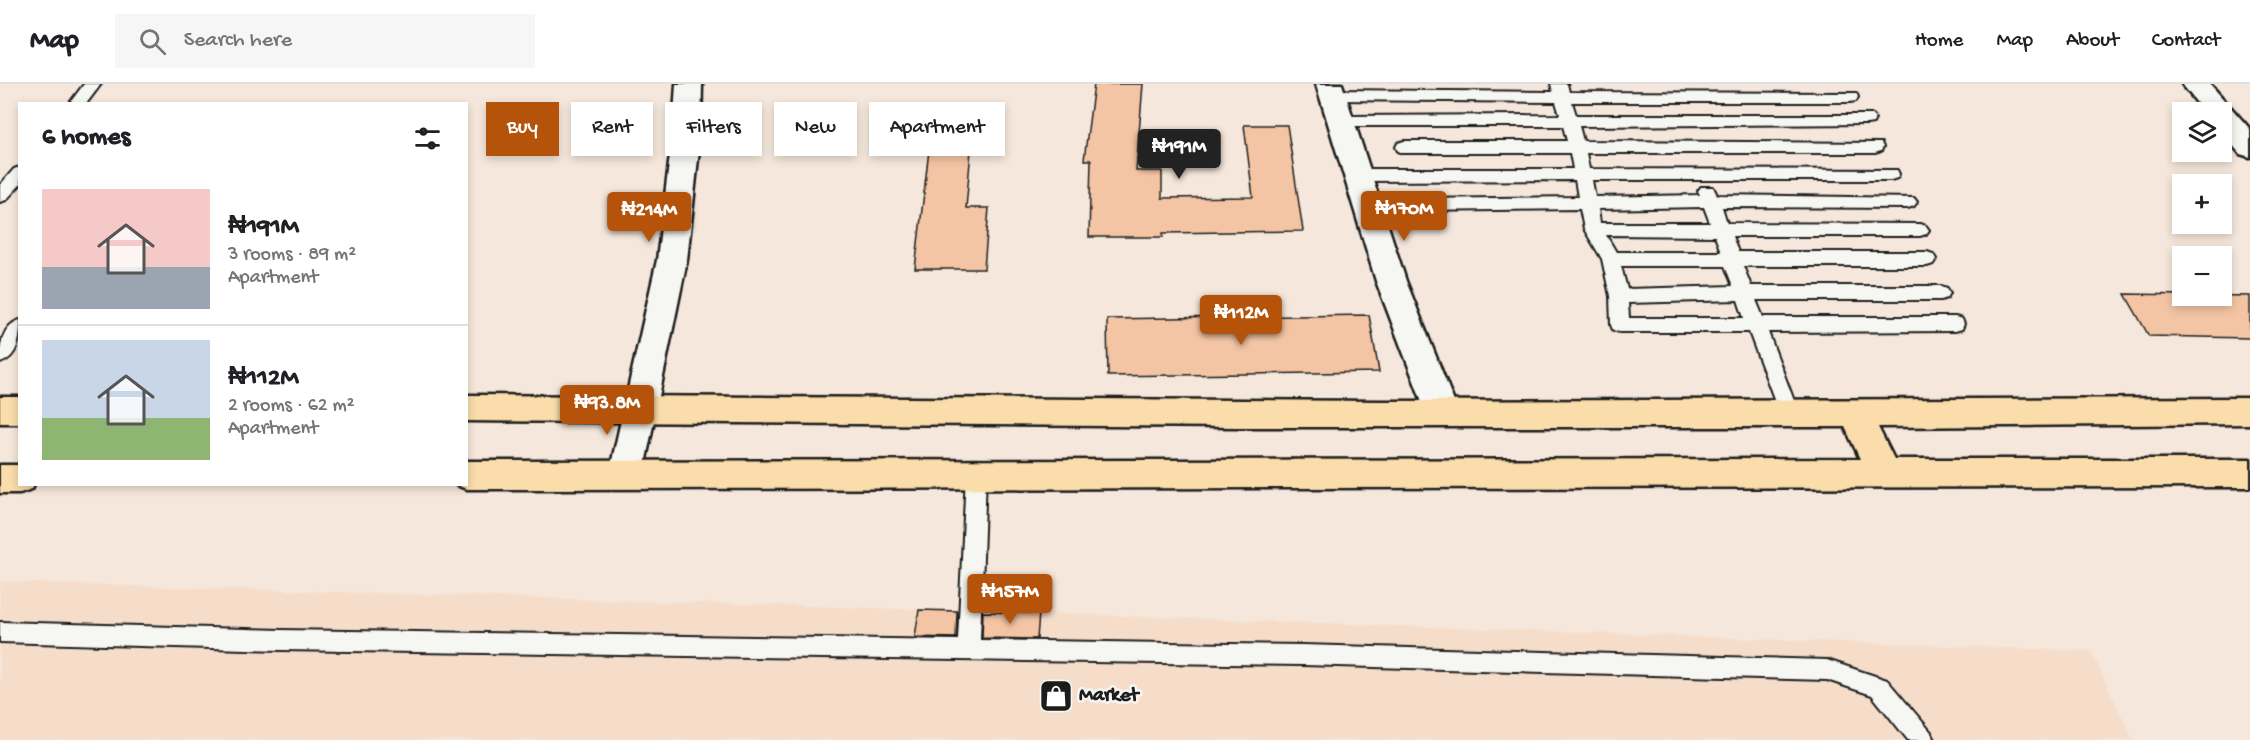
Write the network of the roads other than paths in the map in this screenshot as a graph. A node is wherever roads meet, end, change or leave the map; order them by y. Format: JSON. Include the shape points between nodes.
{"nodes":[{"id":1,"x":93,"y":84,"type":"edge"},
{"id":2,"x":689,"y":84,"type":"edge"},
{"id":3,"x":2195,"y":84,"type":"edge"},
{"id":4,"x":1675,"y":90,"type":"edge"},
{"id":5,"x":1561,"y":91,"type":"edge"},
{"id":6,"x":1850,"y":97,"type":"dead end"},
{"id":7,"x":1334,"y":100,"type":"edge"},
{"id":8,"x":79,"y":102,"type":"edge"},
{"id":9,"x":2210,"y":102,"type":"edge"},
{"id":10,"x":1684,"y":119,"type":"junction"},
{"id":11,"x":1867,"y":119,"type":"dead end"},
{"id":12,"x":1569,"y":120,"type":"junction"},
{"id":13,"x":2232,"y":127,"type":"edge"},
{"id":14,"x":1404,"y":147,"type":"dead end"},
{"id":15,"x":1875,"y":147,"type":"dead end"},
{"id":16,"x":2250,"y":147,"type":"edge"},
{"id":17,"x":1577,"y":148,"type":"junction"},
{"id":18,"x":1692,"y":148,"type":"junction"},
{"id":19,"x":1701,"y":174,"type":"junction"},
{"id":20,"x":1891,"y":174,"type":"dead end"},
{"id":21,"x":18,"y":175,"type":"edge"},
{"id":22,"x":1582,"y":175,"type":"junction"},
{"id":23,"x":1357,"y":176,"type":"junction"},
{"id":24,"x":0,"y":196,"type":"edge"},
{"id":25,"x":1711,"y":201,"type":"junction"},
{"id":26,"x":1908,"y":202,"type":"dead end"},
{"id":27,"x":1588,"y":203,"type":"junction"},
{"id":28,"x":1421,"y":205,"type":"dead end"},
{"id":29,"x":1593,"y":229,"type":"junction"},
{"id":30,"x":1722,"y":230,"type":"junction"},
{"id":31,"x":1920,"y":230,"type":"dead end"},
{"id":32,"x":1611,"y":259,"type":"junction"},
{"id":33,"x":1927,"y":259,"type":"dead end"},
{"id":34,"x":1732,"y":260,"type":"junction"},
{"id":35,"x":1745,"y":293,"type":"junction"},
{"id":36,"x":1941,"y":293,"type":"dead end"},
{"id":37,"x":1619,"y":296,"type":"junction"},
{"id":38,"x":1955,"y":324,"type":"dead end"},
{"id":39,"x":1757,"y":327,"type":"junction"},
{"id":40,"x":18,"y":330,"type":"edge"},
{"id":41,"x":0,"y":356,"type":"edge"},
{"id":42,"x":639,"y":407,"type":"junction"},
{"id":43,"x":468,"y":408,"type":"edge"},
{"id":44,"x":0,"y":410,"type":"edge"},
{"id":45,"x":18,"y":410,"type":"edge"},
{"id":46,"x":2250,"y":411,"type":"edge"},
{"id":47,"x":1442,"y":412,"type":"junction"},
{"id":48,"x":1789,"y":414,"type":"junction"},
{"id":49,"x":1855,"y":414,"type":"junction"},
{"id":50,"x":1884,"y":473,"type":"junction"},
{"id":51,"x":2250,"y":473,"type":"edge"},
{"id":52,"x":626,"y":474,"type":"junction"},
{"id":53,"x":468,"y":475,"type":"edge"},
{"id":54,"x":976,"y":475,"type":"junction"},
{"id":55,"x":18,"y":478,"type":"edge"},
{"id":56,"x":0,"y":479,"type":"edge"},
{"id":57,"x":0,"y":632,"type":"edge"},
{"id":58,"x":969,"y":651,"type":"junction"},
{"id":59,"x":1923,"y":740,"type":"edge"}],
"edges":[{"from":1,"to":8,"type":"lane"},
{"from":2,"to":42,"type":"main road","via":[[672,260]]},
{"from":3,"to":9,"type":"main road"},
{"from":4,"to":5,"type":"lane"},
{"from":4,"to":6,"type":"lane"},
{"from":4,"to":10,"type":"lane"},
{"from":5,"to":7,"type":"lane"},
{"from":5,"to":12,"type":"lane"},
{"from":7,"to":12,"type":"lane"},
{"from":7,"to":23,"type":"main road"},
{"from":10,"to":11,"type":"lane"},
{"from":10,"to":12,"type":"lane"},
{"from":10,"to":18,"type":"lane"},
{"from":12,"to":17,"type":"lane"},
{"from":13,"to":16,"type":"main road"},
{"from":14,"to":17,"type":"lane"},
{"from":15,"to":18,"type":"lane"},
{"from":17,"to":18,"type":"lane"},
{"from":17,"to":22,"type":"lane"},
{"from":18,"to":19,"type":"lane"},
{"from":19,"to":20,"type":"lane"},
{"from":19,"to":22,"type":"lane"},
{"from":19,"to":25,"type":"lane"},
{"from":21,"to":24,"type":"lane"},
{"from":22,"to":23,"type":"lane"},
{"from":22,"to":27,"type":"lane"},
{"from":23,"to":47,"type":"main road","via":[[1391,281]]},
{"from":25,"to":26,"type":"lane"},
{"from":25,"to":27,"type":"lane"},
{"from":25,"to":30,"type":"lane"},
{"from":27,"to":28,"type":"lane"},
{"from":27,"to":29,"type":"lane"},
{"from":29,"to":30,"type":"lane"},
{"from":29,"to":32,"type":"lane"},
{"from":30,"to":31,"type":"lane"},
{"from":30,"to":34,"type":"lane"},
{"from":32,"to":34,"type":"lane"},
{"from":32,"to":37,"type":"lane"},
{"from":33,"to":34,"type":"lane"},
{"from":34,"to":35,"type":"lane"},
{"from":35,"to":36,"type":"lane"},
{"from":35,"to":37,"type":"lane"},
{"from":35,"to":39,"type":"lane"},
{"from":37,"to":39,"type":"lane","via":[[1620,325]]},
{"from":38,"to":39,"type":"lane"},
{"from":39,"to":48,"type":"lane"},
{"from":40,"to":41,"type":"lane"},
{"from":42,"to":43,"type":"main road"},
{"from":42,"to":47,"type":"main road","via":[[1093,413]]},
{"from":42,"to":52,"type":"main road"},
{"from":44,"to":45,"type":"main road"},
{"from":46,"to":49,"type":"main road"},
{"from":47,"to":48,"type":"main road"},
{"from":48,"to":49,"type":"main road"},
{"from":49,"to":50,"type":"main road"},
{"from":50,"to":51,"type":"main road"},
{"from":50,"to":54,"type":"main road"},
{"from":52,"to":53,"type":"main road"},
{"from":52,"to":54,"type":"main road"},
{"from":54,"to":58,"type":"lane"},
{"from":55,"to":56,"type":"main road"},
{"from":57,"to":58,"type":"lane"},
{"from":58,"to":59,"type":"lane","via":[[1303,655],[1827,670],[1879,687]]}]}
